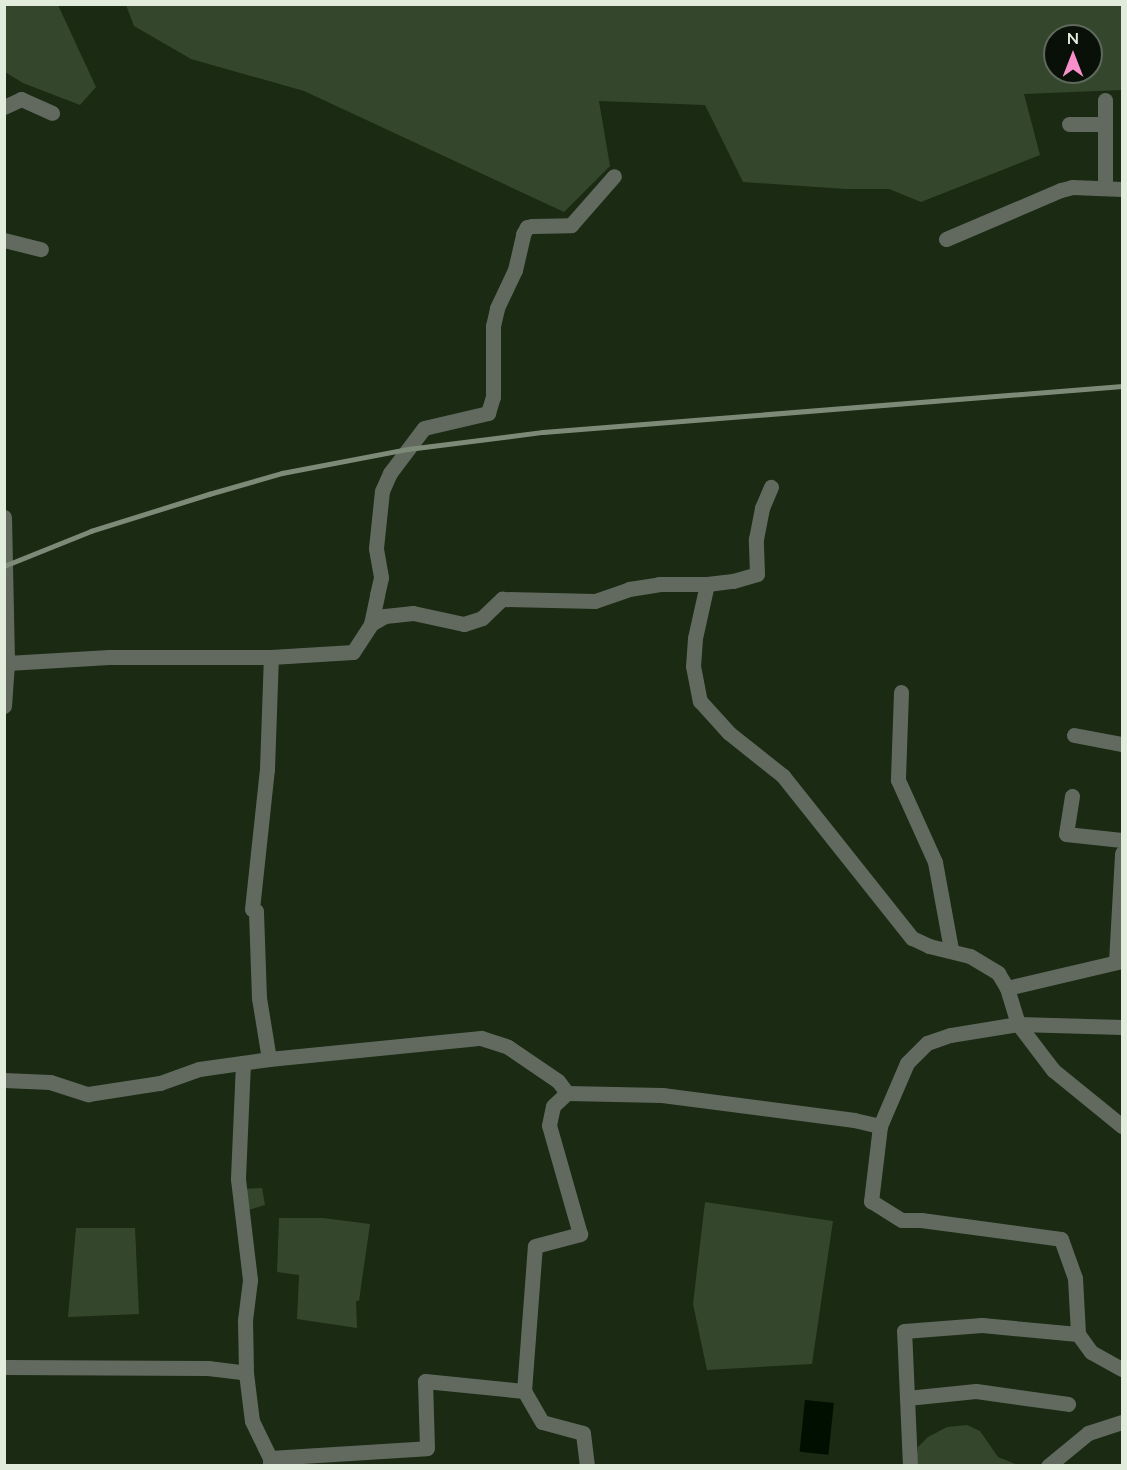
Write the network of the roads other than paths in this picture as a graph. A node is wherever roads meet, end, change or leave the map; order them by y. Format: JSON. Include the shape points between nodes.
{"nodes":[{"id":1,"x":1105,"y":100,"type":"dead end"},
{"id":2,"x":4,"y":107,"type":"edge"},
{"id":3,"x":52,"y":113,"type":"dead end"},
{"id":4,"x":1070,"y":124,"type":"dead end"},
{"id":5,"x":1105,"y":124,"type":"junction"},
{"id":6,"x":614,"y":176,"type":"dead end"},
{"id":7,"x":1105,"y":188,"type":"junction"},
{"id":8,"x":1122,"y":189,"type":"edge"},
{"id":9,"x":946,"y":239,"type":"dead end"},
{"id":10,"x":4,"y":240,"type":"edge"},
{"id":11,"x":42,"y":249,"type":"dead end"},
{"id":12,"x":771,"y":487,"type":"dead end"},
{"id":13,"x":4,"y":517,"type":"edge"},
{"id":14,"x":5,"y":536,"type":"edge"},
{"id":15,"x":707,"y":584,"type":"junction"},
{"id":16,"x":371,"y":624,"type":"junction"},
{"id":17,"x":271,"y":657,"type":"junction"},
{"id":18,"x":7,"y":663,"type":"junction"},
{"id":19,"x":901,"y":692,"type":"dead end"},
{"id":20,"x":4,"y":706,"type":"edge"},
{"id":21,"x":1074,"y":735,"type":"dead end"},
{"id":22,"x":1122,"y":744,"type":"edge"},
{"id":23,"x":1072,"y":796,"type":"dead end"},
{"id":24,"x":1122,"y":840,"type":"edge"},
{"id":25,"x":1122,"y":854,"type":"edge"},
{"id":26,"x":951,"y":949,"type":"junction"},
{"id":27,"x":1119,"y":961,"type":"edge"},
{"id":28,"x":1008,"y":988,"type":"junction"},
{"id":29,"x":1018,"y":1024,"type":"junction"},
{"id":30,"x":1122,"y":1027,"type":"edge"},
{"id":31,"x":269,"y":1059,"type":"junction"},
{"id":32,"x":243,"y":1063,"type":"junction"},
{"id":33,"x":4,"y":1080,"type":"edge"},
{"id":34,"x":567,"y":1093,"type":"junction"},
{"id":35,"x":880,"y":1126,"type":"junction"},
{"id":36,"x":1122,"y":1126,"type":"edge"},
{"id":37,"x":1078,"y":1334,"type":"junction"},
{"id":38,"x":4,"y":1367,"type":"edge"},
{"id":39,"x":1122,"y":1369,"type":"edge"},
{"id":40,"x":246,"y":1373,"type":"junction"},
{"id":41,"x":524,"y":1391,"type":"junction"},
{"id":42,"x":907,"y":1398,"type":"junction"},
{"id":43,"x":1068,"y":1404,"type":"dead end"},
{"id":44,"x":1122,"y":1422,"type":"edge"},
{"id":45,"x":270,"y":1462,"type":"edge"},
{"id":46,"x":587,"y":1466,"type":"edge"},
{"id":47,"x":909,"y":1466,"type":"edge"},
{"id":48,"x":1048,"y":1466,"type":"edge"}],
"edges":[{"from":1,"to":5,"type":"street"},
{"from":2,"to":3,"type":"street","via":[[21,99]]},
{"from":4,"to":5,"type":"street"},
{"from":5,"to":7,"type":"street"},
{"from":6,"to":16,"type":"street","via":[[571,225],[532,226],[523,234],[515,270],[493,326],[492,397],[488,413],[424,428],[390,473],[382,491],[376,548],[381,577]]},
{"from":7,"to":8,"type":"street"},
{"from":7,"to":9,"type":"street","via":[[1061,190]]},
{"from":10,"to":11,"type":"street"},
{"from":12,"to":15,"type":"street","via":[[756,539],[757,574]]},
{"from":13,"to":14,"type":"street"},
{"from":14,"to":18,"type":"street"},
{"from":15,"to":16,"type":"street","via":[[659,584],[595,601],[502,599],[482,618],[465,624],[412,613],[385,616]]},
{"from":15,"to":26,"type":"street","via":[[693,666],[700,701],[729,733],[783,776],[912,938],[929,946]]},
{"from":16,"to":17,"type":"street","via":[[353,652]]},
{"from":17,"to":18,"type":"street","via":[[109,657]]},
{"from":17,"to":31,"type":"street","via":[[267,769],[252,909],[256,911],[259,998]]},
{"from":18,"to":20,"type":"street"},
{"from":19,"to":26,"type":"street","via":[[898,780],[935,862]]},
{"from":21,"to":22,"type":"street"},
{"from":23,"to":24,"type":"street","via":[[1066,834]]},
{"from":25,"to":27,"type":"street"},
{"from":26,"to":28,"type":"street","via":[[998,973]]},
{"from":27,"to":28,"type":"street"},
{"from":28,"to":29,"type":"street"},
{"from":29,"to":30,"type":"street"},
{"from":29,"to":35,"type":"street","via":[[950,1035],[927,1043],[908,1063]]},
{"from":29,"to":36,"type":"street","via":[[1053,1070]]},
{"from":31,"to":32,"type":"street"},
{"from":31,"to":34,"type":"street","via":[[481,1038],[508,1047],[558,1082]]},
{"from":32,"to":33,"type":"street","via":[[199,1069],[160,1083],[88,1094],[50,1082]]},
{"from":32,"to":40,"type":"street","via":[[238,1179],[250,1280],[245,1320]]},
{"from":34,"to":35,"type":"street","via":[[662,1095]]},
{"from":34,"to":41,"type":"street","via":[[553,1106],[549,1125],[580,1234],[535,1246]]},
{"from":35,"to":37,"type":"street","via":[[871,1201],[902,1220],[1061,1239],[1075,1278]]},
{"from":37,"to":39,"type":"street","via":[[1091,1352]]},
{"from":37,"to":42,"type":"street","via":[[982,1325],[904,1331]]},
{"from":38,"to":40,"type":"street","via":[[208,1368]]},
{"from":40,"to":45,"type":"street","via":[[252,1421]]},
{"from":41,"to":45,"type":"street","via":[[425,1381],[427,1448]]},
{"from":41,"to":46,"type":"street","via":[[542,1422],[583,1433]]},
{"from":42,"to":43,"type":"street","via":[[975,1391]]},
{"from":42,"to":47,"type":"street"},
{"from":44,"to":48,"type":"street","via":[[1088,1433]]}]}
